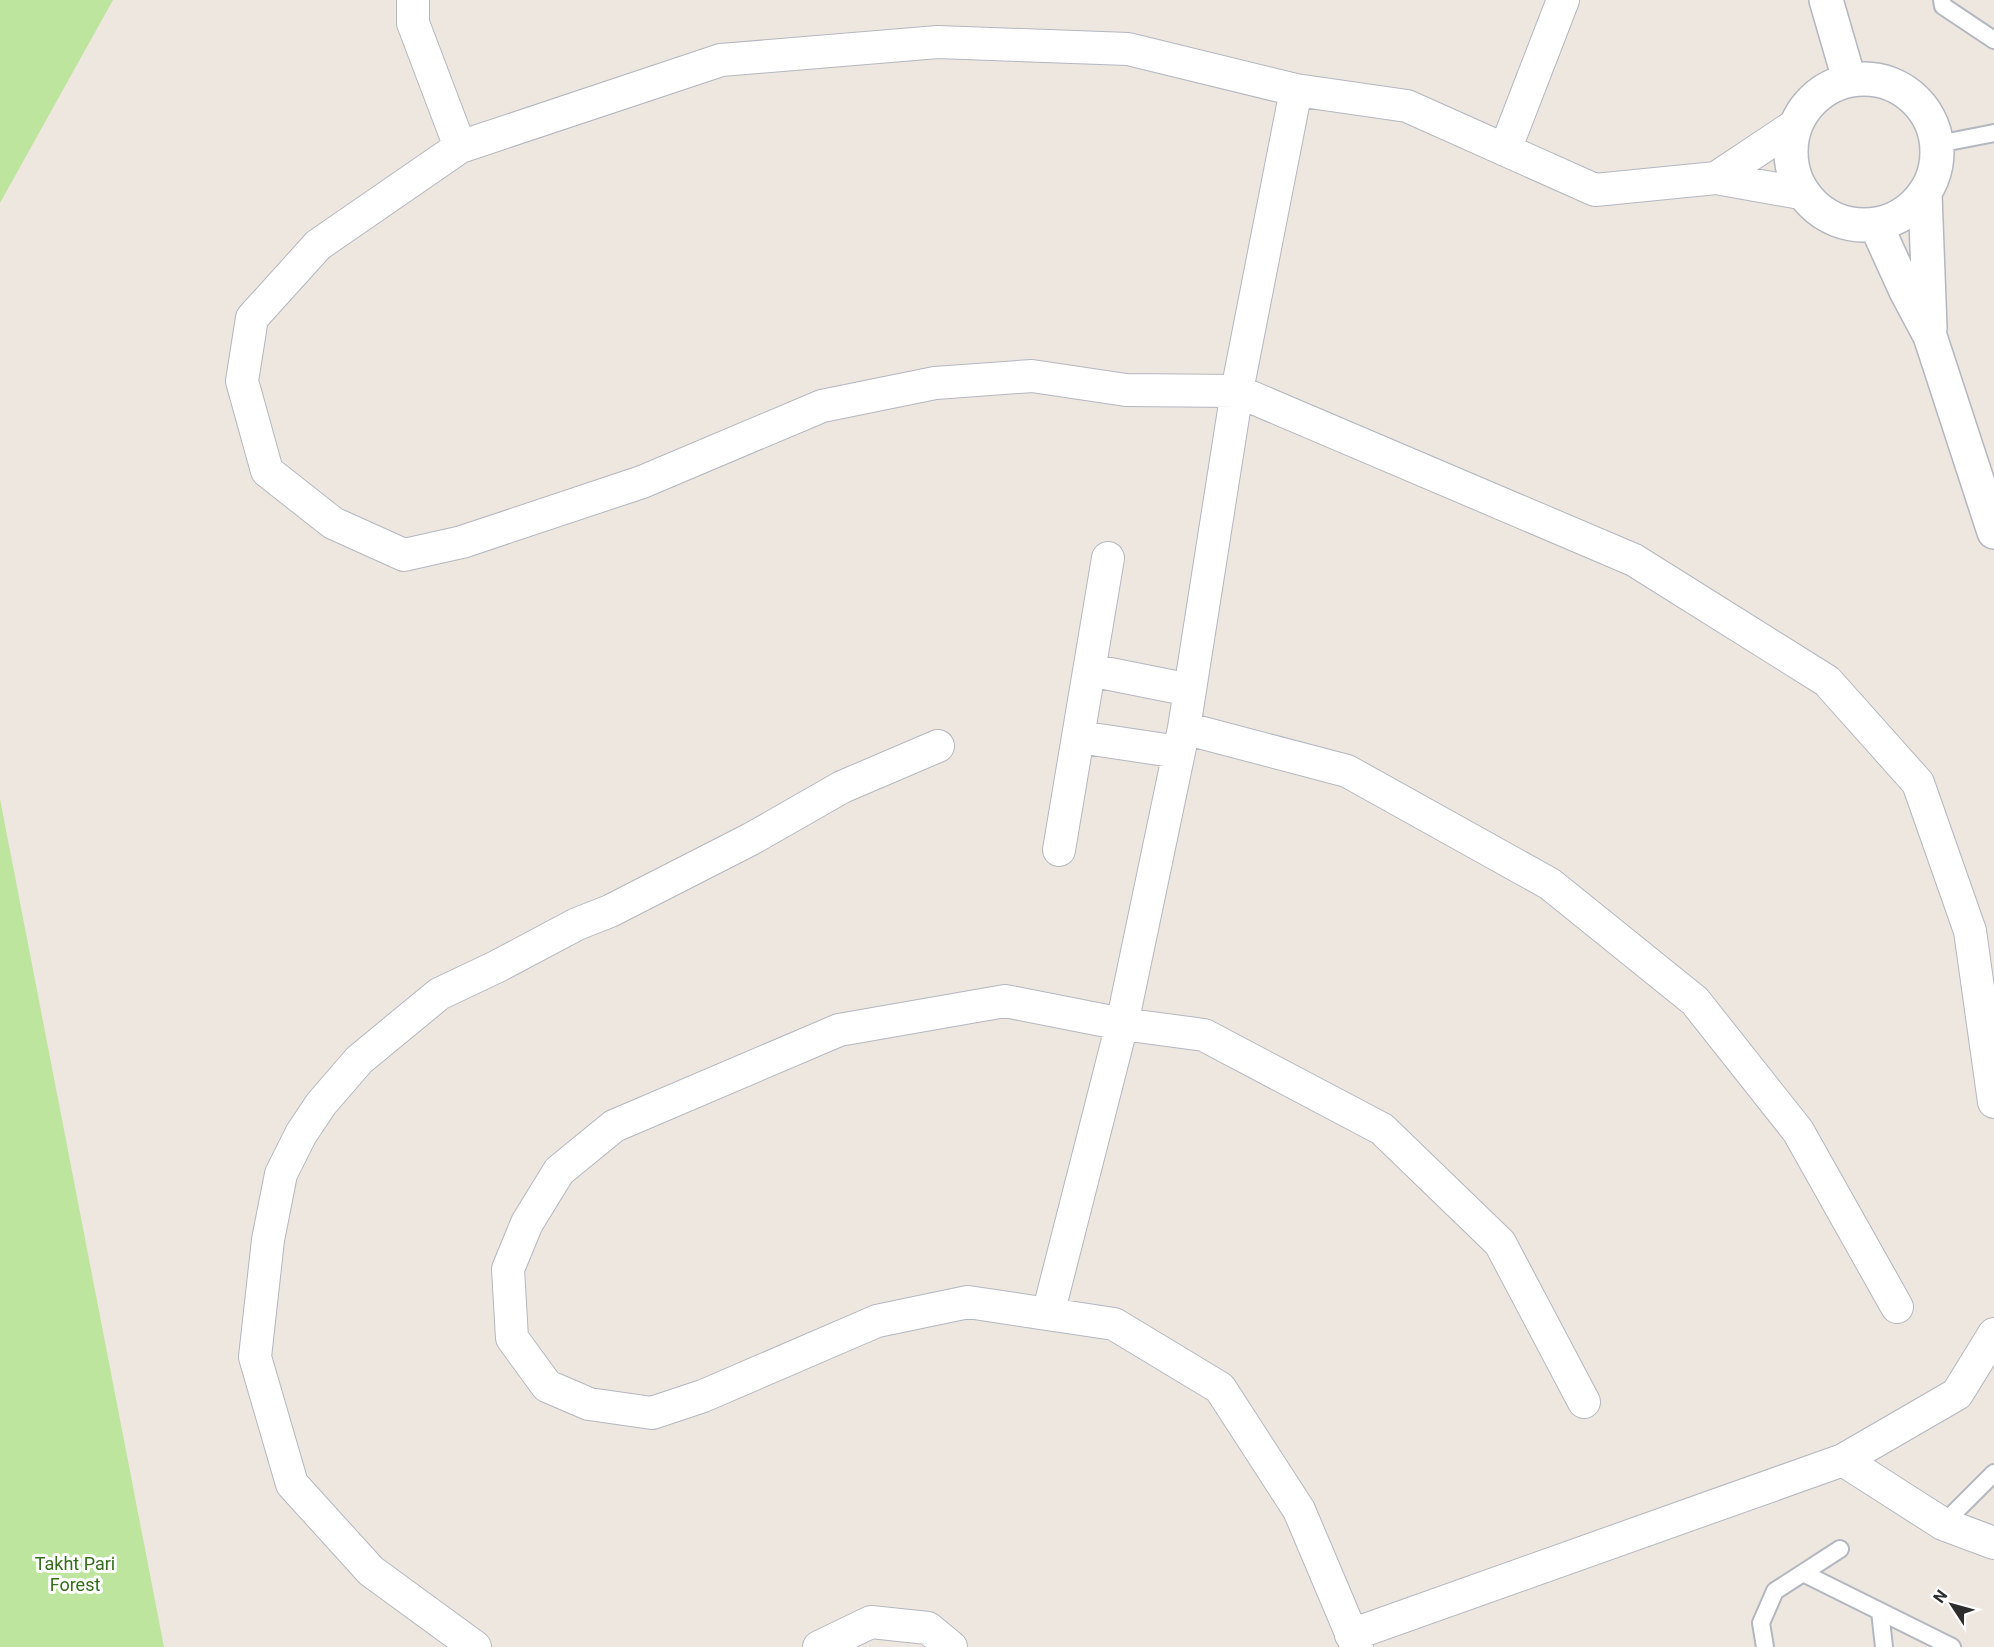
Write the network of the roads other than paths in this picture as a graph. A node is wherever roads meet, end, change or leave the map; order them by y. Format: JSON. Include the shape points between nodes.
{"nodes":[{"id":1,"x":412,"y":0,"type":"edge"},
{"id":2,"x":1563,"y":0,"type":"edge"},
{"id":3,"x":1826,"y":0,"type":"edge"},
{"id":4,"x":1942,"y":0,"type":"edge"},
{"id":5,"x":1994,"y":40,"type":"edge"},
{"id":6,"x":1849,"y":79,"type":"junction"},
{"id":7,"x":1296,"y":90,"type":"junction"},
{"id":8,"x":1794,"y":126,"type":"junction"},
{"id":9,"x":1994,"y":133,"type":"edge"},
{"id":10,"x":1938,"y":144,"type":"junction"},
{"id":11,"x":460,"y":147,"type":"junction"},
{"id":12,"x":1505,"y":150,"type":"junction"},
{"id":13,"x":1716,"y":178,"type":"junction"},
{"id":14,"x":1800,"y":193,"type":"junction"},
{"id":15,"x":1925,"y":194,"type":"junction"},
{"id":16,"x":1876,"y":225,"type":"junction"},
{"id":17,"x":1930,"y":336,"type":"junction"},
{"id":18,"x":1237,"y":391,"type":"junction"},
{"id":19,"x":1994,"y":531,"type":"edge"},
{"id":20,"x":1108,"y":558,"type":"dead end"},
{"id":21,"x":1090,"y":670,"type":"junction"},
{"id":22,"x":1190,"y":690,"type":"junction"},
{"id":23,"x":1078,"y":737,"type":"junction"},
{"id":24,"x":1182,"y":740,"type":"junction"},
{"id":25,"x":938,"y":746,"type":"dead end"},
{"id":26,"x":1059,"y":850,"type":"dead end"},
{"id":27,"x":1122,"y":1024,"type":"junction"},
{"id":28,"x":1994,"y":1102,"type":"edge"},
{"id":29,"x":1897,"y":1307,"type":"dead end"},
{"id":30,"x":1048,"y":1314,"type":"junction"},
{"id":31,"x":1994,"y":1334,"type":"edge"},
{"id":32,"x":1584,"y":1402,"type":"dead end"},
{"id":33,"x":1843,"y":1460,"type":"junction"},
{"id":34,"x":1994,"y":1473,"type":"edge"},
{"id":35,"x":1943,"y":1524,"type":"junction"},
{"id":36,"x":1994,"y":1543,"type":"edge"},
{"id":37,"x":1840,"y":1549,"type":"dead end"},
{"id":38,"x":1803,"y":1573,"type":"junction"},
{"id":39,"x":1880,"y":1611,"type":"junction"},
{"id":40,"x":1354,"y":1641,"type":"edge"},
{"id":41,"x":475,"y":1647,"type":"edge"},
{"id":42,"x":819,"y":1647,"type":"edge"},
{"id":43,"x":951,"y":1647,"type":"edge"},
{"id":44,"x":1764,"y":1647,"type":"edge"},
{"id":45,"x":1884,"y":1647,"type":"edge"},
{"id":46,"x":1952,"y":1647,"type":"edge"}],
"edges":[{"from":1,"to":11,"type":"street","via":[[413,23]]},
{"from":2,"to":12,"type":"street"},
{"from":3,"to":6,"type":"street"},
{"from":4,"to":5,"type":"lane","via":[[1944,6]]},
{"from":6,"to":8,"type":"street","via":[[1826,88],[1807,105]]},
{"from":6,"to":10,"type":"street","via":[[1874,78],[1898,86],[1918,101],[1932,122]]},
{"from":7,"to":11,"type":"street","via":[[1128,49],[938,42],[721,60]]},
{"from":7,"to":12,"type":"street","via":[[1407,106]]},
{"from":7,"to":18,"type":"street"},
{"from":8,"to":13,"type":"street"},
{"from":8,"to":14,"type":"street","via":[[1790,151]]},
{"from":9,"to":10,"type":"lane"},
{"from":10,"to":15,"type":"street","via":[[1936,168]]},
{"from":11,"to":18,"type":"street","via":[[318,245],[252,318],[242,381],[267,471],[333,523],[404,555],[462,542],[642,482],[822,406],[935,383],[1032,376],[1126,390]]},
{"from":12,"to":13,"type":"street","via":[[1595,190]]},
{"from":13,"to":14,"type":"street"},
{"from":14,"to":16,"type":"street","via":[[1821,213],[1843,223]]},
{"from":15,"to":16,"type":"street","via":[[1911,209]]},
{"from":15,"to":17,"type":"street"},
{"from":16,"to":17,"type":"street"},
{"from":17,"to":19,"type":"street"},
{"from":18,"to":22,"type":"street"},
{"from":18,"to":28,"type":"street","via":[[1634,560],[1827,681],[1918,783],[1970,931]]},
{"from":20,"to":21,"type":"street"},
{"from":21,"to":22,"type":"street"},
{"from":21,"to":23,"type":"street"},
{"from":22,"to":24,"type":"street"},
{"from":23,"to":24,"type":"street"},
{"from":23,"to":26,"type":"street"},
{"from":24,"to":27,"type":"street"},
{"from":24,"to":29,"type":"street","via":[[1347,771],[1550,884],[1695,1001],[1798,1131]]},
{"from":25,"to":41,"type":"street","via":[[842,787],[751,839],[439,994],[358,1060],[321,1104],[280,1174],[255,1357],[292,1484],[371,1571]]},
{"from":27,"to":30,"type":"street"},
{"from":27,"to":30,"type":"street","via":[[1005,1001],[839,1030],[614,1126],[559,1171],[527,1223],[508,1269],[512,1338],[547,1386],[589,1404],[652,1413],[703,1396],[877,1321],[968,1302]]},
{"from":27,"to":32,"type":"street","via":[[1204,1035],[1382,1129],[1500,1243]]},
{"from":30,"to":40,"type":"street","via":[[1114,1324],[1220,1388],[1299,1510]]},
{"from":31,"to":33,"type":"street","via":[[1957,1394]]},
{"from":33,"to":35,"type":"street"},
{"from":33,"to":40,"type":"street"},
{"from":34,"to":35,"type":"lane"},
{"from":35,"to":36,"type":"street"},
{"from":37,"to":38,"type":"lane"},
{"from":38,"to":39,"type":"lane"},
{"from":38,"to":44,"type":"lane","via":[[1775,1591],[1761,1623]]},
{"from":39,"to":45,"type":"lane"},
{"from":39,"to":46,"type":"lane"},
{"from":42,"to":43,"type":"street","via":[[871,1622],[928,1628]]}]}
